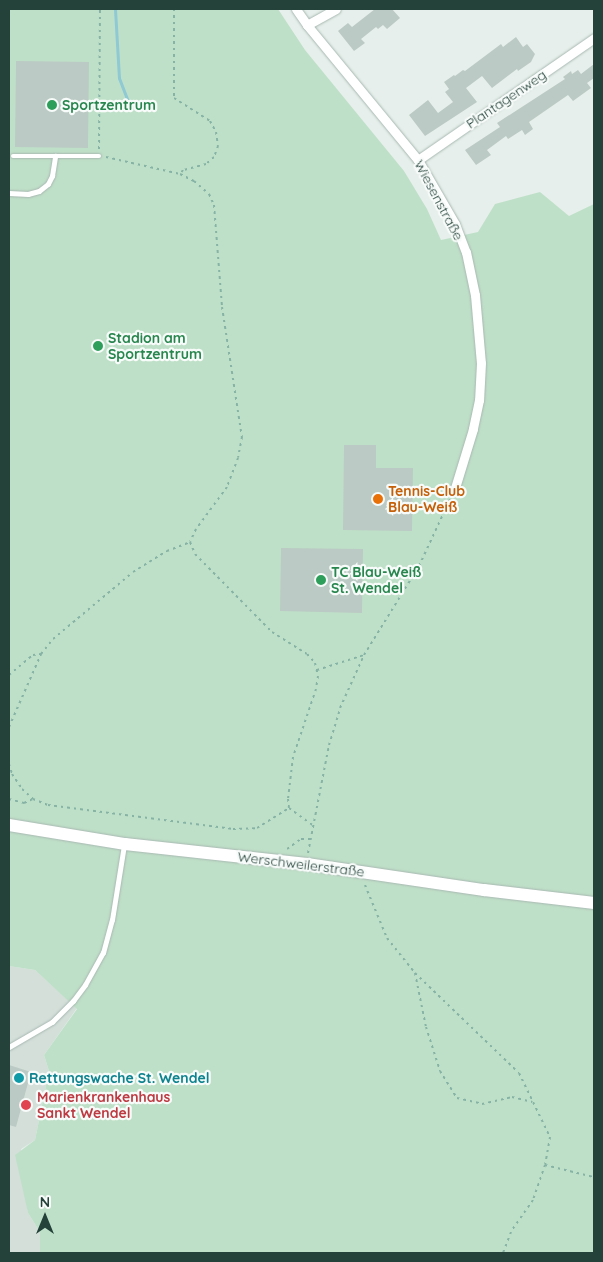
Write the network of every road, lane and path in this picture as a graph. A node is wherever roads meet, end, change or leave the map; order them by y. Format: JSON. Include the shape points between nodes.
{"nodes":[{"id":1,"x":100,"y":9,"type":"edge"},
{"id":2,"x":174,"y":9,"type":"edge"},
{"id":3,"x":296,"y":9,"type":"edge"},
{"id":4,"x":336,"y":9,"type":"edge"},
{"id":5,"x":307,"y":25,"type":"junction"},
{"id":6,"x":594,"y":38,"type":"edge"},
{"id":7,"x":13,"y":156,"type":"dead end"},
{"id":8,"x":55,"y":156,"type":"junction"},
{"id":9,"x":99,"y":156,"type":"junction"},
{"id":10,"x":418,"y":160,"type":"junction"},
{"id":11,"x":180,"y":174,"type":"junction"},
{"id":12,"x":9,"y":193,"type":"edge"},
{"id":13,"x":455,"y":488,"type":"joint"},
{"id":14,"x":190,"y":542,"type":"junction"},
{"id":15,"x":41,"y":654,"type":"junction"},
{"id":16,"x":364,"y":655,"type":"junction"},
{"id":17,"x":317,"y":670,"type":"junction"},
{"id":18,"x":9,"y":675,"type":"edge"},
{"id":19,"x":9,"y":726,"type":"edge"},
{"id":20,"x":9,"y":764,"type":"edge"},
{"id":21,"x":9,"y":799,"type":"edge"},
{"id":22,"x":33,"y":799,"type":"junction"},
{"id":23,"x":289,"y":808,"type":"junction"},
{"id":24,"x":9,"y":825,"type":"edge"},
{"id":25,"x":312,"y":825,"type":"junction"},
{"id":26,"x":125,"y":844,"type":"junction"},
{"id":27,"x":307,"y":864,"type":"junction"},
{"id":28,"x":360,"y":872,"type":"junction"},
{"id":29,"x":594,"y":903,"type":"edge"},
{"id":30,"x":415,"y":973,"type":"junction"},
{"id":31,"x":9,"y":1046,"type":"edge"},
{"id":32,"x":532,"y":1103,"type":"junction"},
{"id":33,"x":544,"y":1165,"type":"junction"},
{"id":34,"x":594,"y":1177,"type":"edge"},
{"id":35,"x":503,"y":1253,"type":"edge"}],
"edges":[{"from":1,"to":9,"type":"path"},
{"from":2,"to":11,"type":"path","via":[[174,98],[210,121],[218,146],[214,157],[206,164],[183,170]]},
{"from":3,"to":5,"type":"street","name":"Wiesenstraße"},
{"from":4,"to":5,"type":"street"},
{"from":5,"to":10,"type":"street","name":"Wiesenstraße"},
{"from":6,"to":10,"type":"street","name":"Plantagenweg"},
{"from":7,"to":8,"type":"lane"},
{"from":8,"to":9,"type":"lane"},
{"from":8,"to":12,"type":"lane","via":[[52,176],[39,192]]},
{"from":9,"to":11,"type":"path"},
{"from":10,"to":13,"type":"street","name":"Wiesenstraße","via":[[455,224],[466,252],[480,326],[478,400],[467,456]]},
{"from":11,"to":14,"type":"path","via":[[209,194],[214,205],[222,307],[242,437],[227,487]]},
{"from":13,"to":16,"type":"path","via":[[419,566]]},
{"from":14,"to":15,"type":"path","via":[[167,551],[133,572],[53,639]]},
{"from":14,"to":17,"type":"path","via":[[195,554],[272,632],[307,654]]},
{"from":15,"to":18,"type":"path","via":[[33,655]]},
{"from":15,"to":19,"type":"path"},
{"from":16,"to":17,"type":"path"},
{"from":16,"to":25,"type":"path","via":[[340,708]]},
{"from":17,"to":23,"type":"path","via":[[316,689],[293,756]]},
{"from":20,"to":22,"type":"path","via":[[22,789]]},
{"from":21,"to":22,"type":"path","via":[[24,803]]},
{"from":22,"to":23,"type":"path","via":[[48,806],[233,829],[258,828]]},
{"from":23,"to":25,"type":"path"},
{"from":24,"to":26,"type":"main road","name":"Werschweilerstraße"},
{"from":25,"to":27,"type":"path"},
{"from":26,"to":27,"type":"main road","name":"Werschweilerstraße"},
{"from":26,"to":31,"type":"lane","via":[[103,954],[85,985],[52,1022]]},
{"from":27,"to":28,"type":"main road","name":"Werschweilerstraße"},
{"from":28,"to":29,"type":"main road","name":"Werschweilerstraße"},
{"from":28,"to":30,"type":"path","via":[[387,938]]},
{"from":30,"to":32,"type":"path","via":[[519,1074]]},
{"from":30,"to":32,"type":"path","via":[[426,1027],[440,1072],[457,1098],[482,1104],[512,1097]]},
{"from":32,"to":33,"type":"path","via":[[550,1137]]},
{"from":33,"to":34,"type":"path"},
{"from":33,"to":35,"type":"path","via":[[533,1200],[511,1232]]}]}
